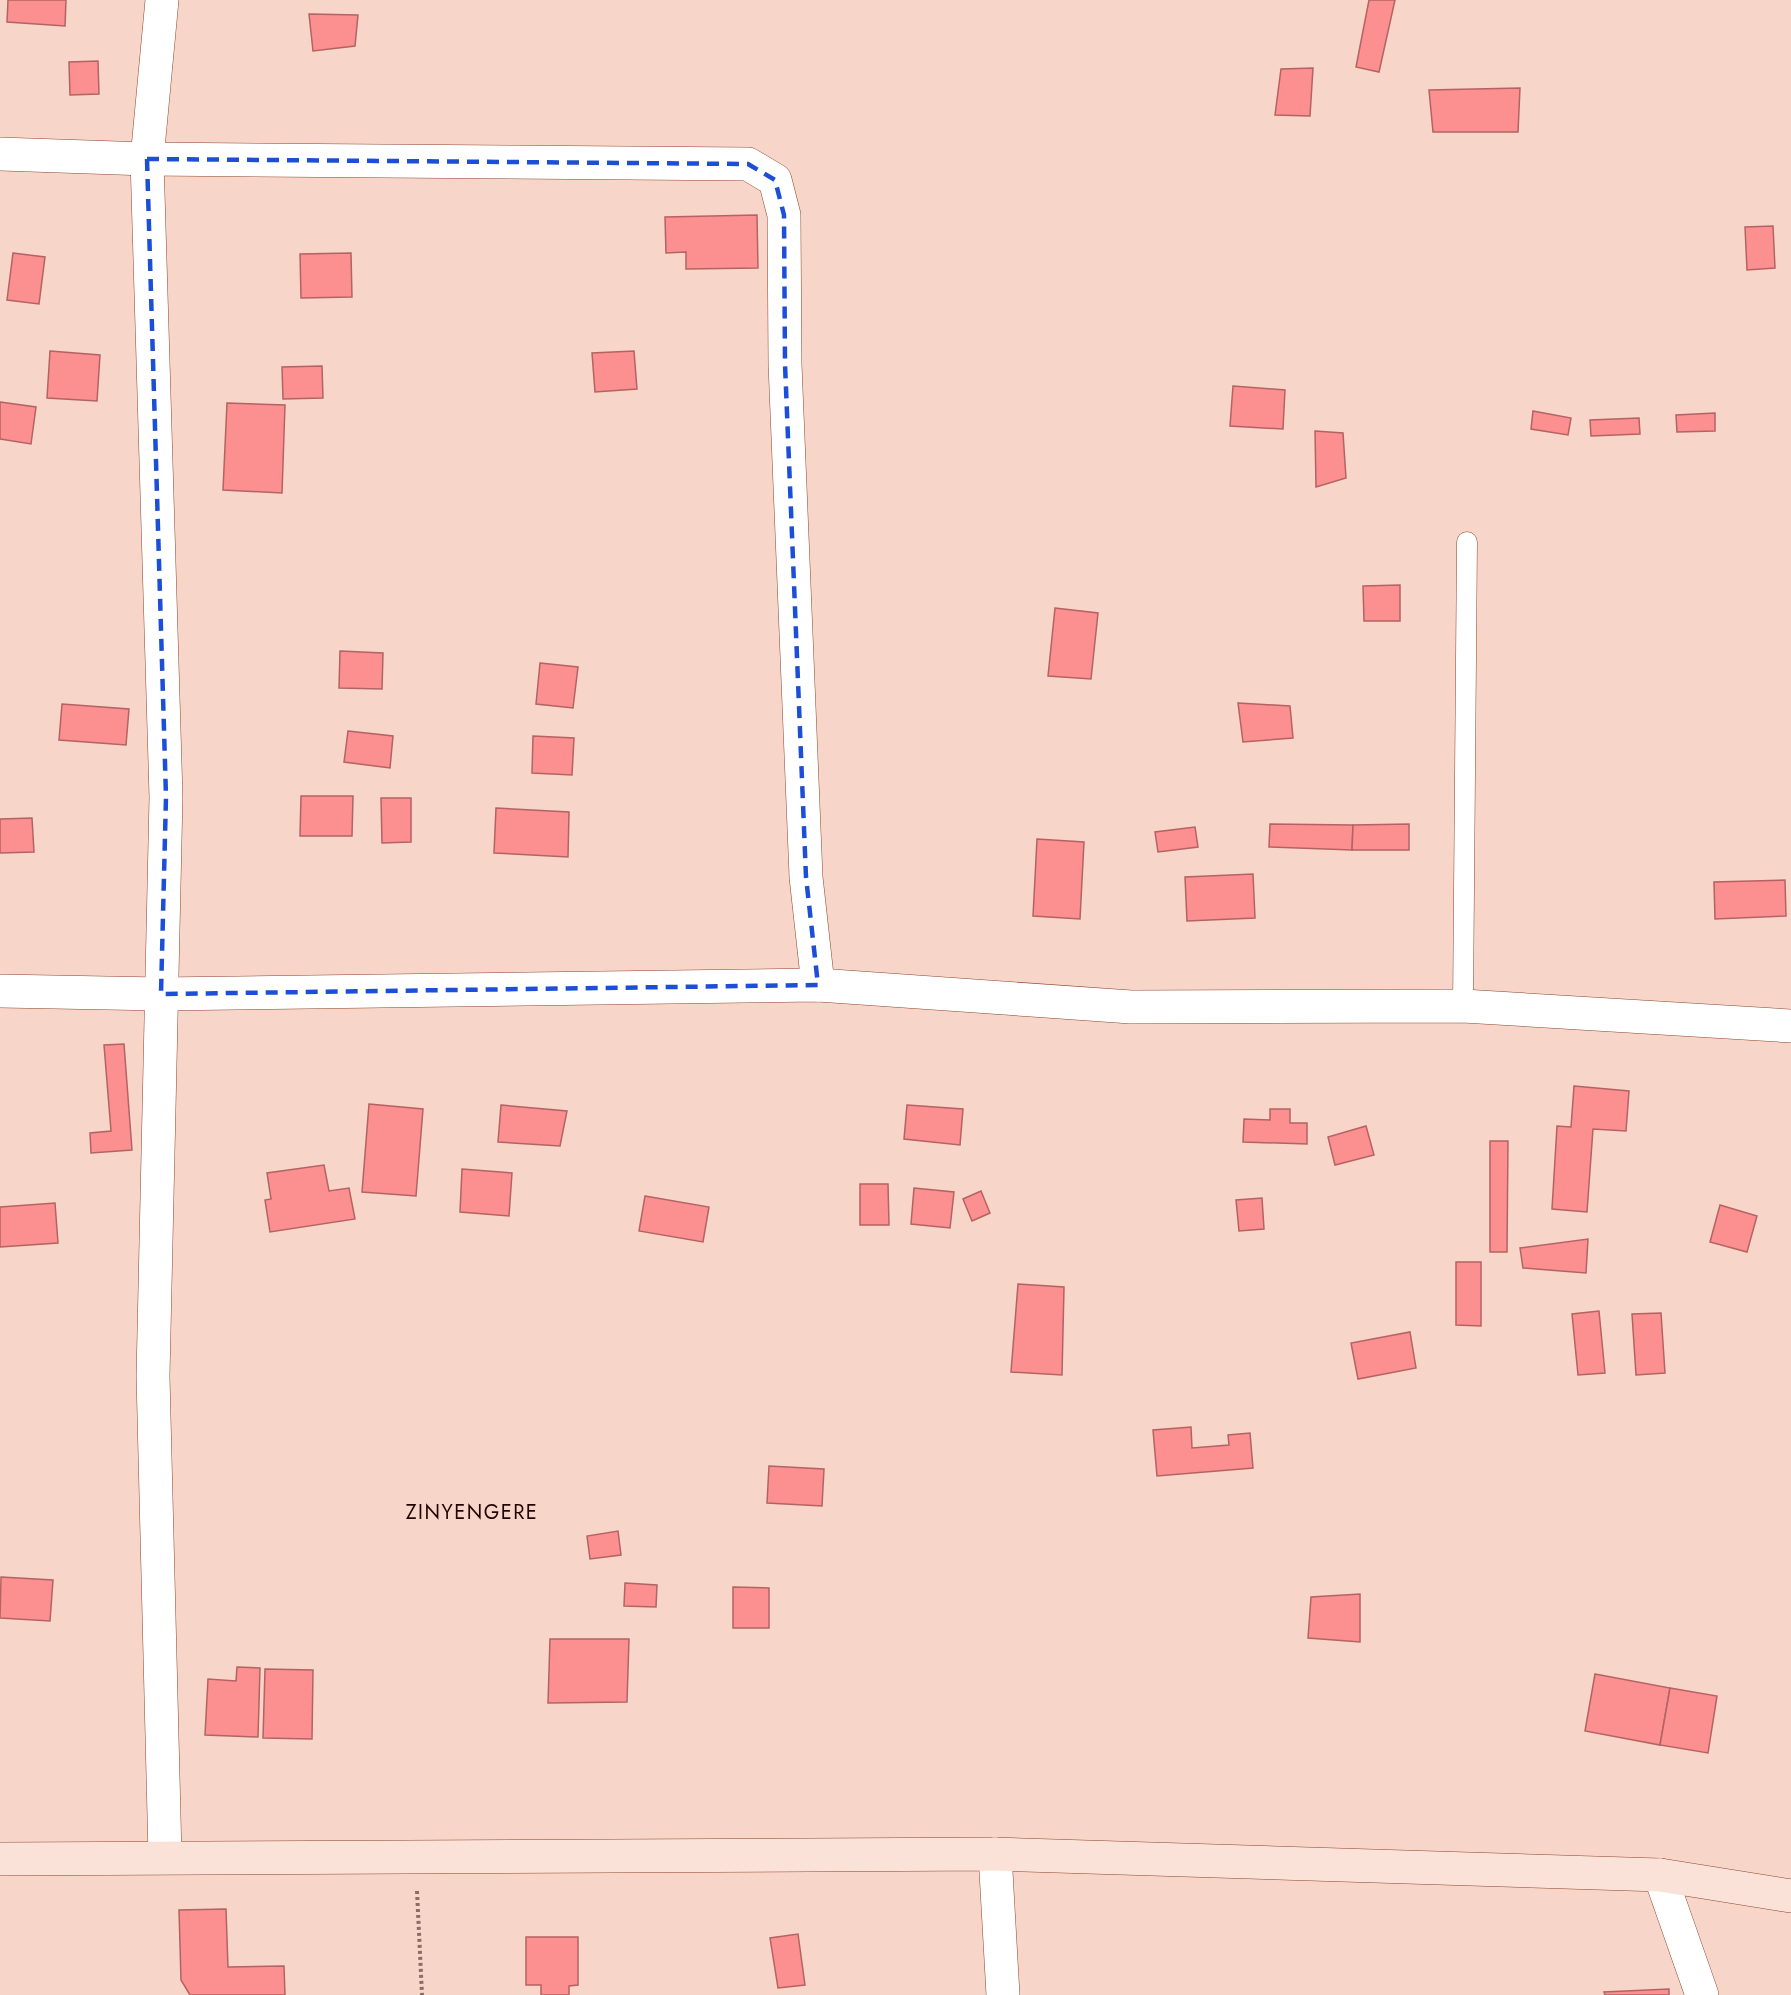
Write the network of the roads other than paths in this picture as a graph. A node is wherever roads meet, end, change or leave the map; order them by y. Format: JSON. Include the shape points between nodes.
{"nodes":[{"id":1,"x":162,"y":0,"type":"edge"},
{"id":2,"x":0,"y":154,"type":"edge"},
{"id":3,"x":147,"y":159,"type":"junction"},
{"id":4,"x":1467,"y":542,"type":"dead end"},
{"id":5,"x":818,"y":985,"type":"junction"},
{"id":6,"x":0,"y":991,"type":"edge"},
{"id":7,"x":161,"y":994,"type":"junction"},
{"id":8,"x":1463,"y":1006,"type":"junction"},
{"id":9,"x":1791,"y":1026,"type":"edge"},
{"id":10,"x":995,"y":1854,"type":"junction"},
{"id":11,"x":165,"y":1856,"type":"junction"},
{"id":12,"x":0,"y":1859,"type":"edge"},
{"id":13,"x":1660,"y":1875,"type":"junction"},
{"id":14,"x":1791,"y":1896,"type":"edge"},
{"id":15,"x":1004,"y":1995,"type":"edge"},
{"id":16,"x":1702,"y":1995,"type":"edge"}],
"edges":[{"from":1,"to":3,"type":"street"},
{"from":2,"to":3,"type":"street"},
{"from":3,"to":5,"type":"street","via":[[748,164],[775,180],[784,216],[784,363],[806,866]]},
{"from":3,"to":7,"type":"street","via":[[166,797]]},
{"from":4,"to":8,"type":"lane"},
{"from":5,"to":7,"type":"street"},
{"from":5,"to":8,"type":"street","via":[[1131,1007]]},
{"from":6,"to":7,"type":"street"},
{"from":7,"to":11,"type":"street","via":[[153,1376]]},
{"from":8,"to":9,"type":"street"},
{"from":10,"to":11,"type":"street"},
{"from":10,"to":13,"type":"street"},
{"from":10,"to":15,"type":"street"},
{"from":11,"to":12,"type":"street"},
{"from":13,"to":14,"type":"street"},
{"from":13,"to":16,"type":"street"}]}
